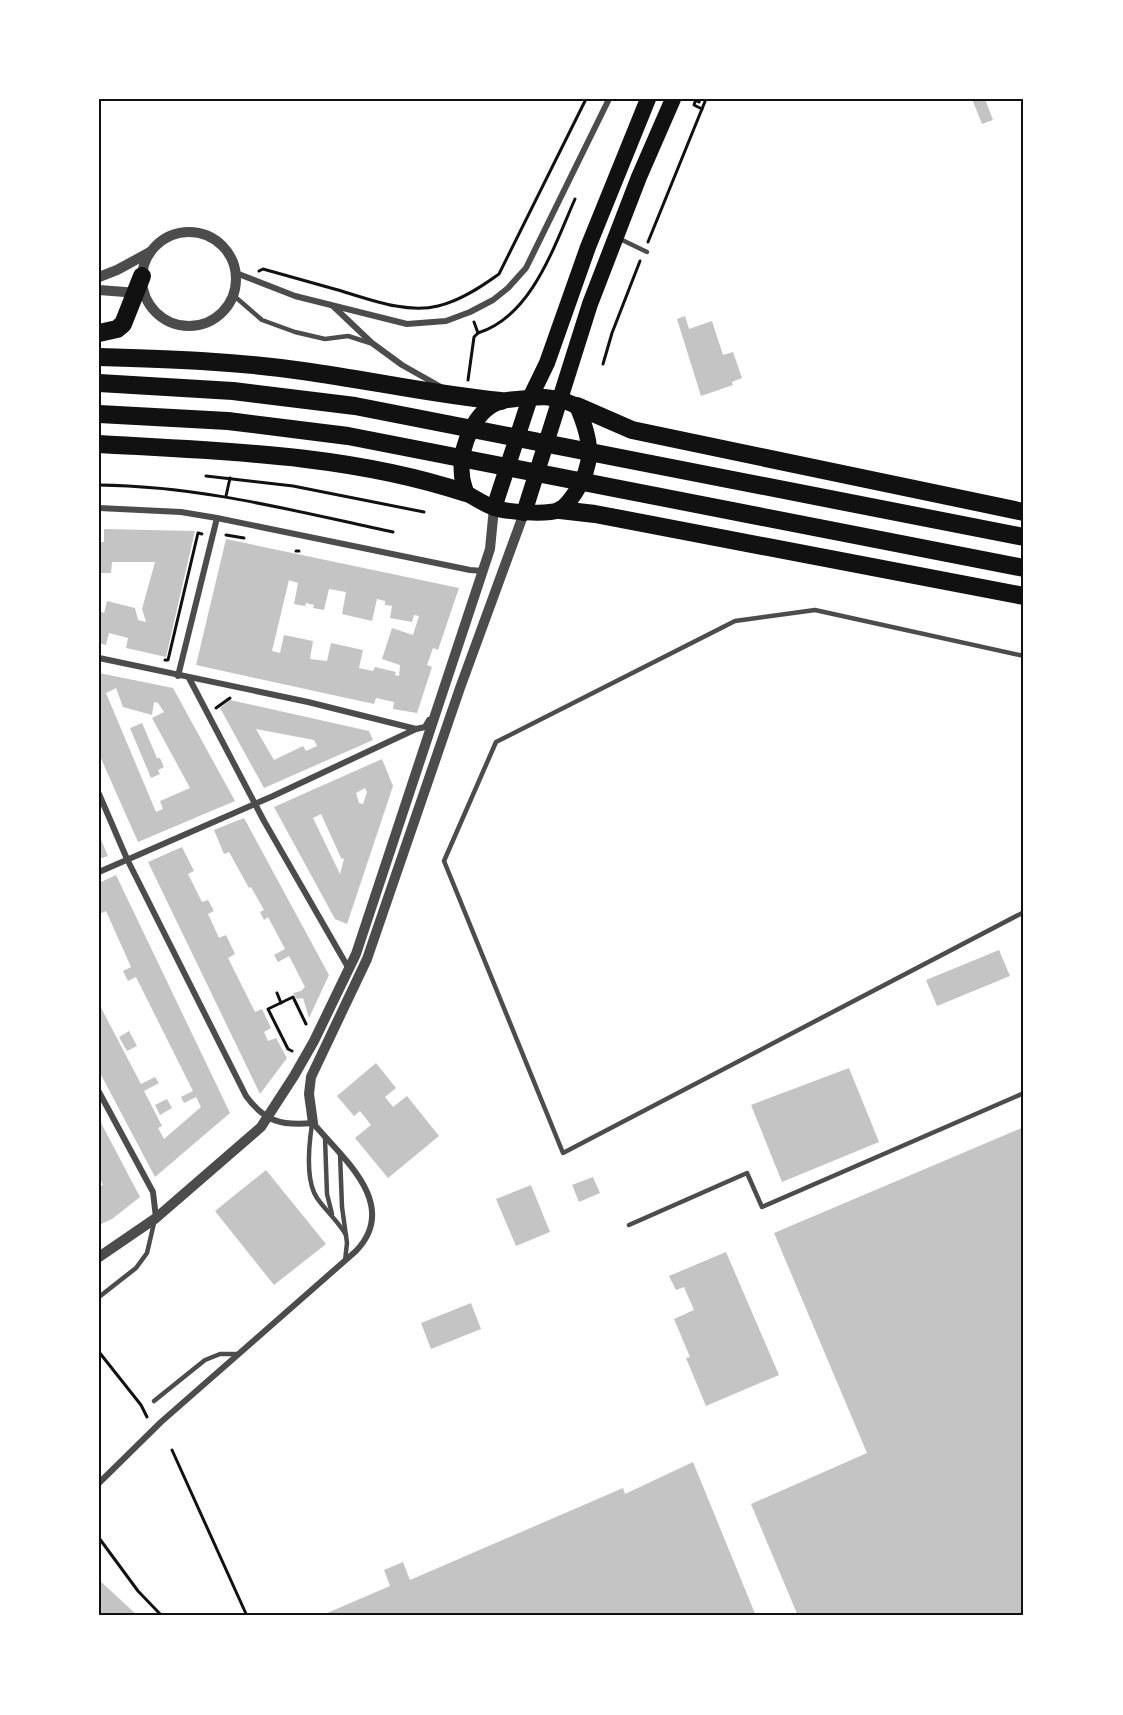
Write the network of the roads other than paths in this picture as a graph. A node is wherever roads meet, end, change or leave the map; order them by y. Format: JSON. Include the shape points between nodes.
{"nodes":[{"id":1,"x":609,"y":99,"type":"edge"},
{"id":2,"x":648,"y":99,"type":"edge"},
{"id":3,"x":673,"y":99,"type":"edge"},
{"id":4,"x":616,"y":237,"type":"junction"},
{"id":5,"x":645,"y":250,"type":"road end"},
{"id":6,"x":151,"y":252,"type":"junction"},
{"id":7,"x":236,"y":273,"type":"junction"},
{"id":8,"x":99,"y":277,"type":"edge"},
{"id":9,"x":141,"y":287,"type":"junction"},
{"id":10,"x":99,"y":290,"type":"edge"},
{"id":11,"x":233,"y":295,"type":"junction"},
{"id":12,"x":333,"y":306,"type":"junction"},
{"id":13,"x":99,"y":333,"type":"edge"},
{"id":14,"x":372,"y":344,"type":"junction"},
{"id":15,"x":99,"y":357,"type":"edge"},
{"id":16,"x":101,"y":383,"type":"edge"},
{"id":17,"x":447,"y":394,"type":"junction"},
{"id":18,"x":530,"y":398,"type":"junction"},
{"id":19,"x":501,"y":401,"type":"junction"},
{"id":20,"x":569,"y":403,"type":"junction"},
{"id":21,"x":101,"y":414,"type":"edge"},
{"id":22,"x":99,"y":444,"type":"edge"},
{"id":23,"x":466,"y":493,"type":"junction"},
{"id":24,"x":99,"y":508,"type":"edge"},
{"id":25,"x":494,"y":508,"type":"junction"},
{"id":26,"x":560,"y":510,"type":"junction"},
{"id":27,"x":1024,"y":512,"type":"edge"},
{"id":28,"x":524,"y":513,"type":"junction"},
{"id":29,"x":217,"y":518,"type":"junction"},
{"id":30,"x":1024,"y":537,"type":"edge"},
{"id":31,"x":1024,"y":568,"type":"edge"},
{"id":32,"x":483,"y":571,"type":"junction"},
{"id":33,"x":1024,"y":596,"type":"edge"},
{"id":34,"x":1024,"y":656,"type":"edge"},
{"id":35,"x":99,"y":658,"type":"edge"},
{"id":36,"x":178,"y":676,"type":"junction"},
{"id":37,"x":189,"y":678,"type":"junction"},
{"id":38,"x":435,"y":714,"type":"junction"},
{"id":39,"x":416,"y":729,"type":"junction"},
{"id":40,"x":99,"y":795,"type":"edge"},
{"id":41,"x":255,"y":804,"type":"junction"},
{"id":42,"x":127,"y":859,"type":"junction"},
{"id":43,"x":99,"y":872,"type":"edge"},
{"id":44,"x":1024,"y":912,"type":"edge"},
{"id":45,"x":349,"y":969,"type":"junction"},
{"id":46,"x":99,"y":1092,"type":"edge"},
{"id":47,"x":1024,"y":1093,"type":"edge"},
{"id":48,"x":267,"y":1119,"type":"junction"},
{"id":49,"x":313,"y":1123,"type":"junction"},
{"id":50,"x":325,"y":1138,"type":"junction"},
{"id":51,"x":340,"y":1154,"type":"junction"},
{"id":52,"x":332,"y":1217,"type":"junction"},
{"id":53,"x":156,"y":1218,"type":"junction"},
{"id":54,"x":629,"y":1225,"type":"dead end"},
{"id":55,"x":346,"y":1235,"type":"junction"},
{"id":56,"x":99,"y":1257,"type":"edge"},
{"id":57,"x":345,"y":1261,"type":"junction"},
{"id":58,"x":99,"y":1297,"type":"edge"},
{"id":59,"x":239,"y":1354,"type":"junction"},
{"id":60,"x":154,"y":1401,"type":"dead end"},
{"id":61,"x":99,"y":1483,"type":"edge"}],
"edges":[{"from":1,"to":12,"type":"street","via":[[532,257],[519,278],[493,300],[452,319],[406,324]]},
{"from":2,"to":18,"type":"highway"},
{"from":3,"to":4,"type":"highway"},
{"from":4,"to":5,"type":"lane"},
{"from":4,"to":20,"type":"highway","via":[[590,304]]},
{"from":6,"to":7,"type":"street","via":[[174,234],[199,233],[221,244]]},
{"from":6,"to":8,"type":"street"},
{"from":6,"to":9,"type":"street","via":[[144,265]]},
{"from":7,"to":11,"type":"street"},
{"from":7,"to":12,"type":"street"},
{"from":9,"to":10,"type":"street"},
{"from":9,"to":11,"type":"street","via":[[160,316],[190,326],[214,319]]},
{"from":9,"to":13,"type":"highway","via":[[123,324],[117,330]]},
{"from":11,"to":14,"type":"lane","via":[[262,320],[295,332],[325,339],[348,336]]},
{"from":12,"to":14,"type":"street"},
{"from":14,"to":17,"type":"street"},
{"from":15,"to":17,"type":"highway","via":[[241,363]]},
{"from":16,"to":30,"type":"highway","via":[[233,391],[355,406]]},
{"from":17,"to":19,"type":"highway"},
{"from":18,"to":19,"type":"highway"},
{"from":18,"to":20,"type":"highway"},
{"from":18,"to":25,"type":"highway"},
{"from":19,"to":23,"type":"highway","via":[[486,409],[466,442],[462,475]]},
{"from":20,"to":26,"type":"highway","via":[[588,433],[589,459],[577,490]]},
{"from":20,"to":27,"type":"highway","via":[[632,430]]},
{"from":20,"to":28,"type":"highway"},
{"from":21,"to":31,"type":"highway","via":[[228,421],[348,436]]},
{"from":22,"to":23,"type":"highway","via":[[355,466],[426,480]]},
{"from":23,"to":25,"type":"highway"},
{"from":24,"to":29,"type":"street"},
{"from":25,"to":28,"type":"highway"},
{"from":25,"to":32,"type":"street","via":[[491,543]]},
{"from":26,"to":28,"type":"highway"},
{"from":26,"to":33,"type":"highway","via":[[595,513]]},
{"from":28,"to":49,"type":"street","via":[[367,959],[311,1077]]},
{"from":29,"to":32,"type":"street"},
{"from":29,"to":36,"type":"street"},
{"from":32,"to":38,"type":"street"},
{"from":34,"to":44,"type":"lane","via":[[815,610],[735,621],[496,742],[444,861],[563,1153]]},
{"from":35,"to":36,"type":"street"},
{"from":36,"to":37,"type":"street"},
{"from":37,"to":39,"type":"street"},
{"from":37,"to":41,"type":"street"},
{"from":38,"to":39,"type":"street","via":[[425,727]]},
{"from":38,"to":45,"type":"street"},
{"from":39,"to":41,"type":"street"},
{"from":40,"to":42,"type":"street"},
{"from":41,"to":42,"type":"street"},
{"from":41,"to":45,"type":"street"},
{"from":42,"to":43,"type":"street"},
{"from":42,"to":48,"type":"street","via":[[238,1083]]},
{"from":45,"to":48,"type":"street","via":[[314,1041]]},
{"from":46,"to":53,"type":"street","via":[[153,1192]]},
{"from":47,"to":54,"type":"lane","via":[[762,1207],[747,1173]]},
{"from":48,"to":49,"type":"street"},
{"from":48,"to":53,"type":"street"},
{"from":49,"to":50,"type":"street"},
{"from":49,"to":52,"type":"lane","via":[[309,1146],[311,1184],[316,1198]]},
{"from":50,"to":51,"type":"street"},
{"from":50,"to":52,"type":"lane"},
{"from":51,"to":55,"type":"lane"},
{"from":51,"to":57,"type":"street","via":[[364,1185],[371,1210],[365,1240]]},
{"from":52,"to":55,"type":"lane"},
{"from":53,"to":56,"type":"street"},
{"from":53,"to":58,"type":"lane","via":[[147,1253],[136,1268]]},
{"from":55,"to":57,"type":"lane"},
{"from":57,"to":59,"type":"street"},
{"from":59,"to":60,"type":"lane","via":[[220,1354],[205,1360]]},
{"from":59,"to":61,"type":"street"}]}
